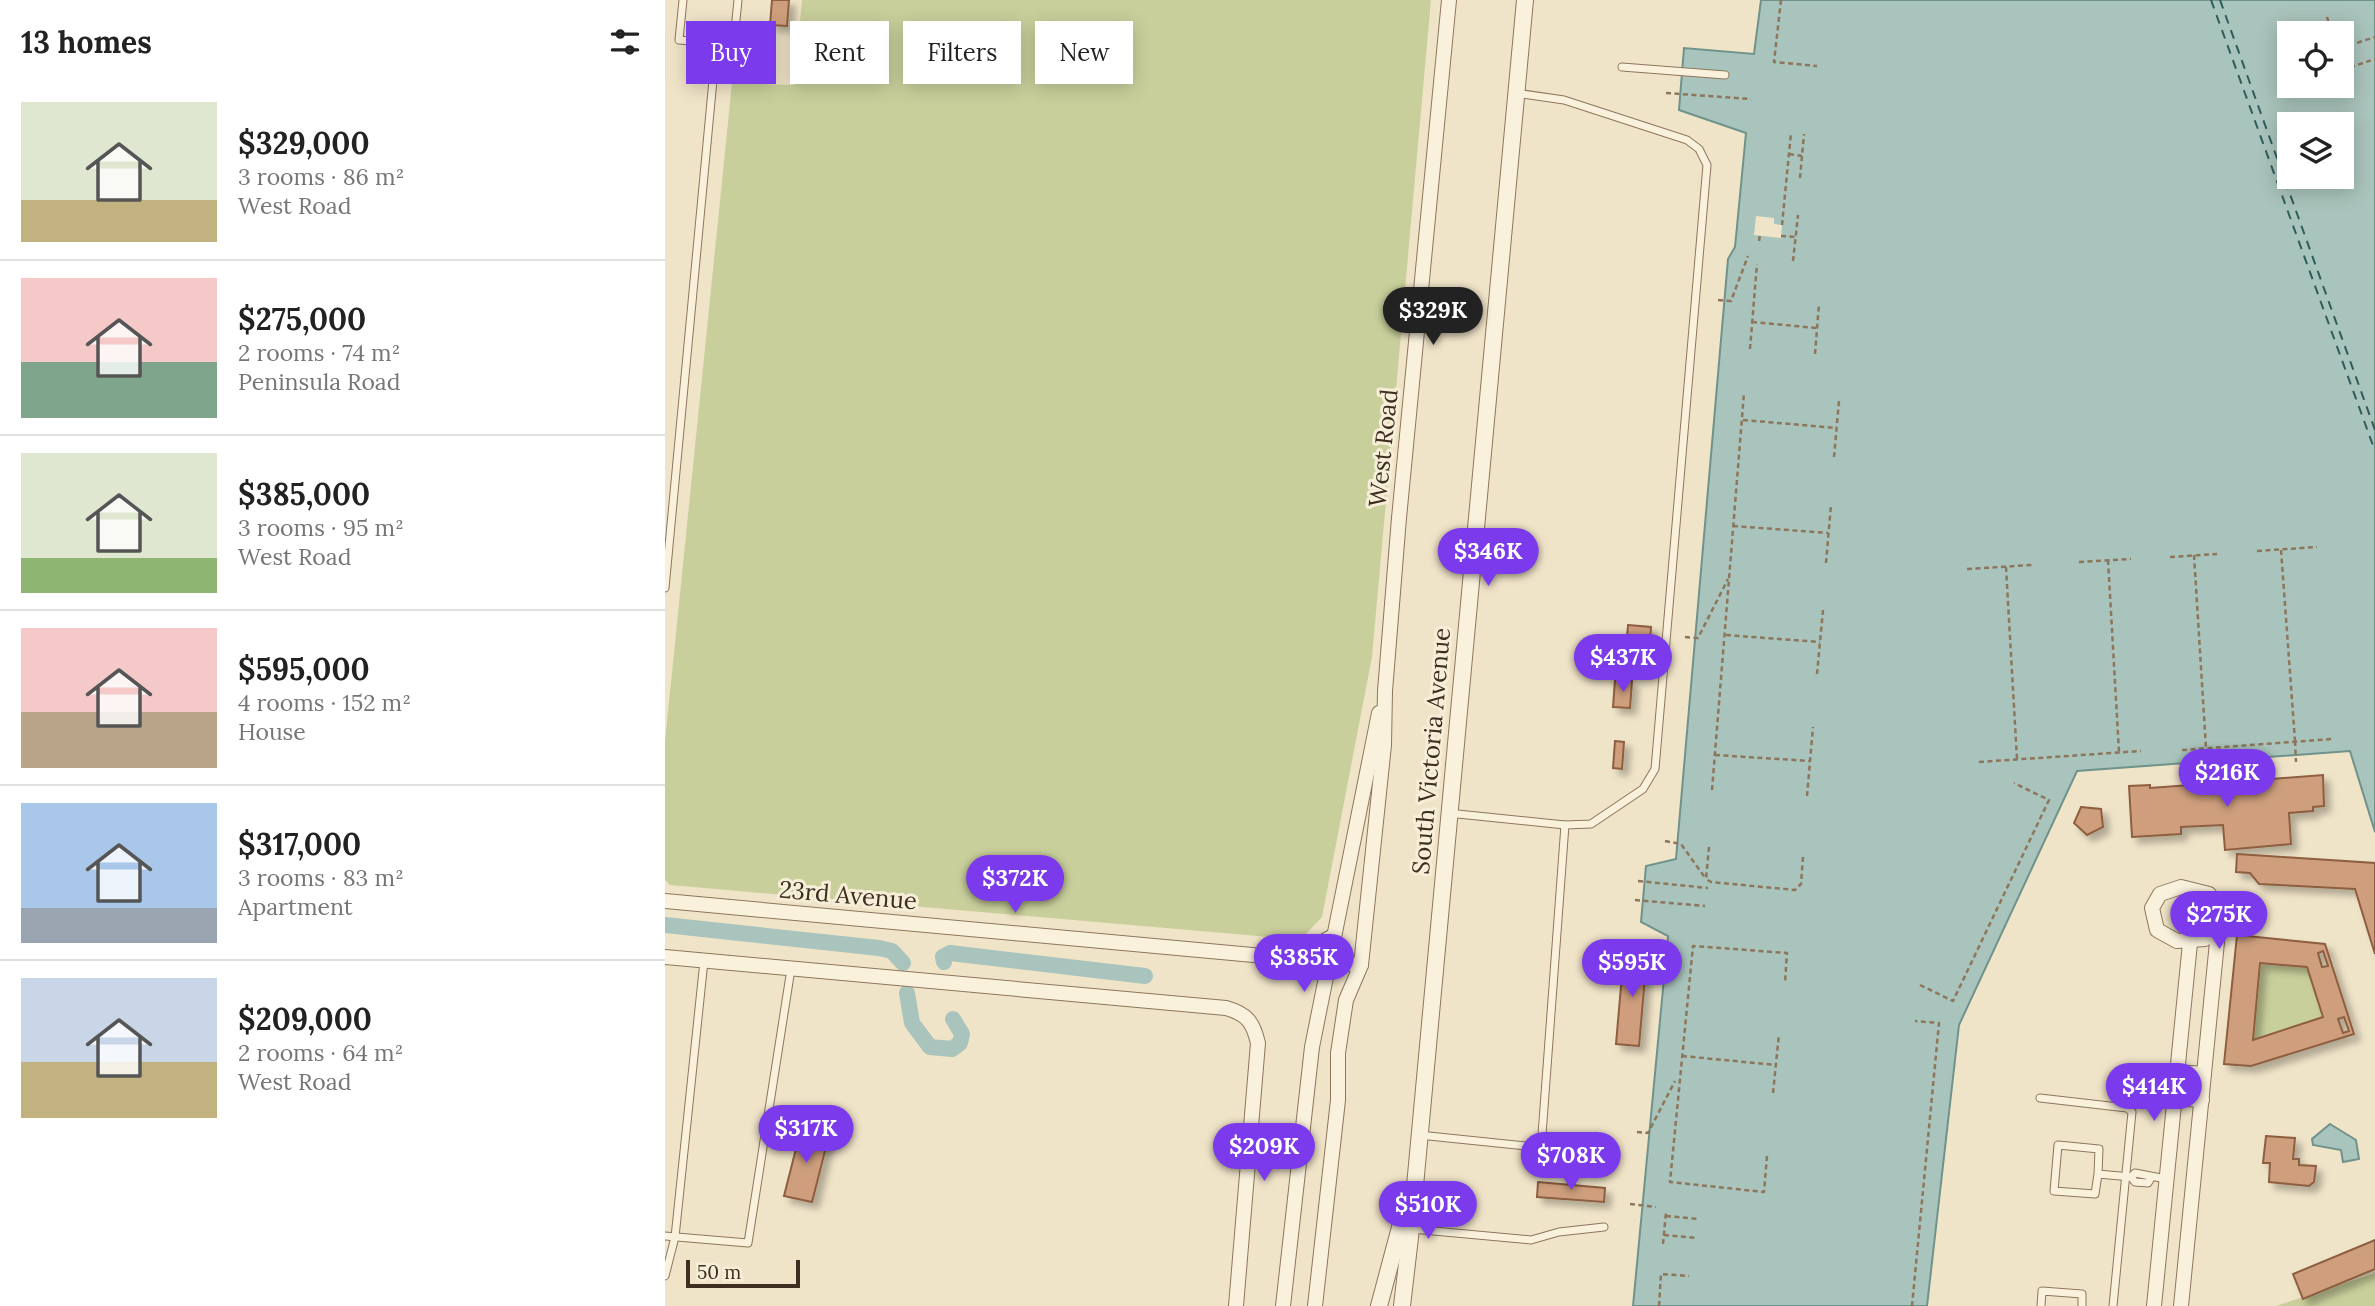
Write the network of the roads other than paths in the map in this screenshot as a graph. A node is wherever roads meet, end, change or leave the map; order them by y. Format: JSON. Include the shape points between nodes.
{"nodes":[{"id":1,"x":683,"y":0,"type":"edge"},
{"id":2,"x":738,"y":0,"type":"edge"},
{"id":3,"x":1449,"y":0,"type":"edge"},
{"id":4,"x":1525,"y":0,"type":"edge"},
{"id":5,"x":736,"y":21,"type":"edge"},
{"id":6,"x":686,"y":41,"type":"edge"},
{"id":7,"x":1622,"y":67,"type":"dead end"},
{"id":8,"x":1725,"y":75,"type":"dead end"},
{"id":9,"x":713,"y":84,"type":"edge"},
{"id":10,"x":1516,"y":93,"type":"junction"},
{"id":11,"x":665,"y":588,"type":"edge"},
{"id":12,"x":1385,"y":691,"type":"junction"},
{"id":13,"x":1448,"y":813,"type":"junction"},
{"id":14,"x":1565,"y":825,"type":"junction"},
{"id":15,"x":665,"y":901,"type":"edge"},
{"id":16,"x":2219,"y":922,"type":"junction"},
{"id":17,"x":1333,"y":936,"type":"junction"},
{"id":18,"x":2190,"y":943,"type":"junction"},
{"id":19,"x":665,"y":957,"type":"edge"},
{"id":20,"x":1295,"y":958,"type":"junction"},
{"id":21,"x":1327,"y":960,"type":"junction"},
{"id":22,"x":704,"y":961,"type":"junction"},
{"id":23,"x":1361,"y":965,"type":"junction"},
{"id":24,"x":791,"y":969,"type":"junction"},
{"id":25,"x":2177,"y":1072,"type":"junction"},
{"id":26,"x":2204,"y":1074,"type":"junction"},
{"id":27,"x":2040,"y":1098,"type":"dead end"},
{"id":28,"x":2174,"y":1098,"type":"junction"},
{"id":29,"x":2201,"y":1100,"type":"junction"},
{"id":30,"x":1418,"y":1135,"type":"junction"},
{"id":31,"x":1541,"y":1148,"type":"junction"},
{"id":32,"x":1615,"y":1155,"type":"dead end"},
{"id":33,"x":1415,"y":1172,"type":"junction"},
{"id":34,"x":2098,"y":1174,"type":"junction"},
{"id":35,"x":2128,"y":1177,"type":"junction"},
{"id":36,"x":2159,"y":1178,"type":"junction"},
{"id":37,"x":1604,"y":1227,"type":"dead end"},
{"id":38,"x":1412,"y":1229,"type":"junction"},
{"id":39,"x":665,"y":1236,"type":"edge"},
{"id":40,"x":675,"y":1237,"type":"junction"},
{"id":41,"x":665,"y":1276,"type":"edge"},
{"id":42,"x":1235,"y":1306,"type":"edge"},
{"id":43,"x":1283,"y":1306,"type":"edge"},
{"id":44,"x":1315,"y":1306,"type":"edge"},
{"id":45,"x":1379,"y":1306,"type":"edge"},
{"id":46,"x":1402,"y":1306,"type":"edge"},
{"id":47,"x":2041,"y":1306,"type":"edge"},
{"id":48,"x":2082,"y":1306,"type":"edge"},
{"id":49,"x":2113,"y":1306,"type":"edge"},
{"id":50,"x":2154,"y":1306,"type":"edge"},
{"id":51,"x":2181,"y":1306,"type":"edge"}],
"edges":[{"from":1,"to":6,"type":"lane","via":[[679,40]]},
{"from":2,"to":5,"type":"lane"},
{"from":3,"to":12,"type":"street","name":"West Road"},
{"from":4,"to":10,"type":"street","name":"South Victoria Avenue"},
{"from":7,"to":8,"type":"lane"},
{"from":9,"to":11,"type":"lane"},
{"from":10,"to":13,"type":"street","name":"South Victoria Avenue"},
{"from":10,"to":14,"type":"lane","via":[[1564,100],[1687,140],[1702,151],[1708,168],[1655,769],[1643,789],[1598,821]]},
{"from":12,"to":17,"type":"street","name":"West Road"},
{"from":12,"to":23,"type":"street","name":"West Road","via":[[1384,745]]},
{"from":13,"to":14,"type":"lane"},
{"from":13,"to":30,"type":"street","name":"South Victoria Avenue"},
{"from":14,"to":31,"type":"lane"},
{"from":15,"to":20,"type":"street","name":"23rd Avenue"},
{"from":16,"to":18,"type":"street","via":[[2212,935]]},
{"from":16,"to":18,"type":"street","via":[[2218,906],[2202,890],[2173,887],[2159,894],[2151,916],[2157,930],[2169,940]]},
{"from":16,"to":26,"type":"street"},
{"from":17,"to":20,"type":"street"},
{"from":17,"to":21,"type":"street","name":"West Road"},
{"from":18,"to":25,"type":"street"},
{"from":19,"to":22,"type":"street"},
{"from":20,"to":21,"type":"street","name":"23rd Avenue"},
{"from":21,"to":23,"type":"street","name":"23rd Avenue"},
{"from":21,"to":43,"type":"street","name":"West Road","via":[[1312,1047]]},
{"from":22,"to":24,"type":"street"},
{"from":22,"to":40,"type":"lane"},
{"from":23,"to":44,"type":"street","name":"West Road","via":[[1346,1000],[1338,1053],[1336,1114]]},
{"from":24,"to":40,"type":"lane","via":[[748,1243]]},
{"from":24,"to":42,"type":"street","via":[[1226,1008],[1245,1014],[1258,1043]]},
{"from":25,"to":26,"type":"street"},
{"from":25,"to":28,"type":"street"},
{"from":26,"to":29,"type":"street"},
{"from":27,"to":35,"type":"lane","via":[[2127,1108],[2131,1112]]},
{"from":28,"to":29,"type":"street"},
{"from":28,"to":36,"type":"street"},
{"from":29,"to":51,"type":"street"},
{"from":30,"to":31,"type":"lane"},
{"from":30,"to":33,"type":"street","name":"South Victoria Avenue"},
{"from":31,"to":32,"type":"lane"},
{"from":33,"to":38,"type":"street","name":"South Victoria Avenue"},
{"from":33,"to":45,"type":"street","name":"South Victoria Avenue"},
{"from":34,"to":34,"type":"lane","via":[[2095,1194],[2054,1191],[2058,1145],[2099,1149]]},
{"from":34,"to":35,"type":"lane"},
{"from":35,"to":36,"type":"lane","via":[[2135,1173]]},
{"from":35,"to":49,"type":"lane"},
{"from":36,"to":50,"type":"street"},
{"from":37,"to":38,"type":"lane","via":[[1531,1240]]},
{"from":38,"to":46,"type":"street","name":"South Victoria Avenue"},
{"from":39,"to":40,"type":"lane"},
{"from":40,"to":41,"type":"lane"},
{"from":47,"to":48,"type":"lane","via":[[2042,1291],[2082,1294]]}]}
